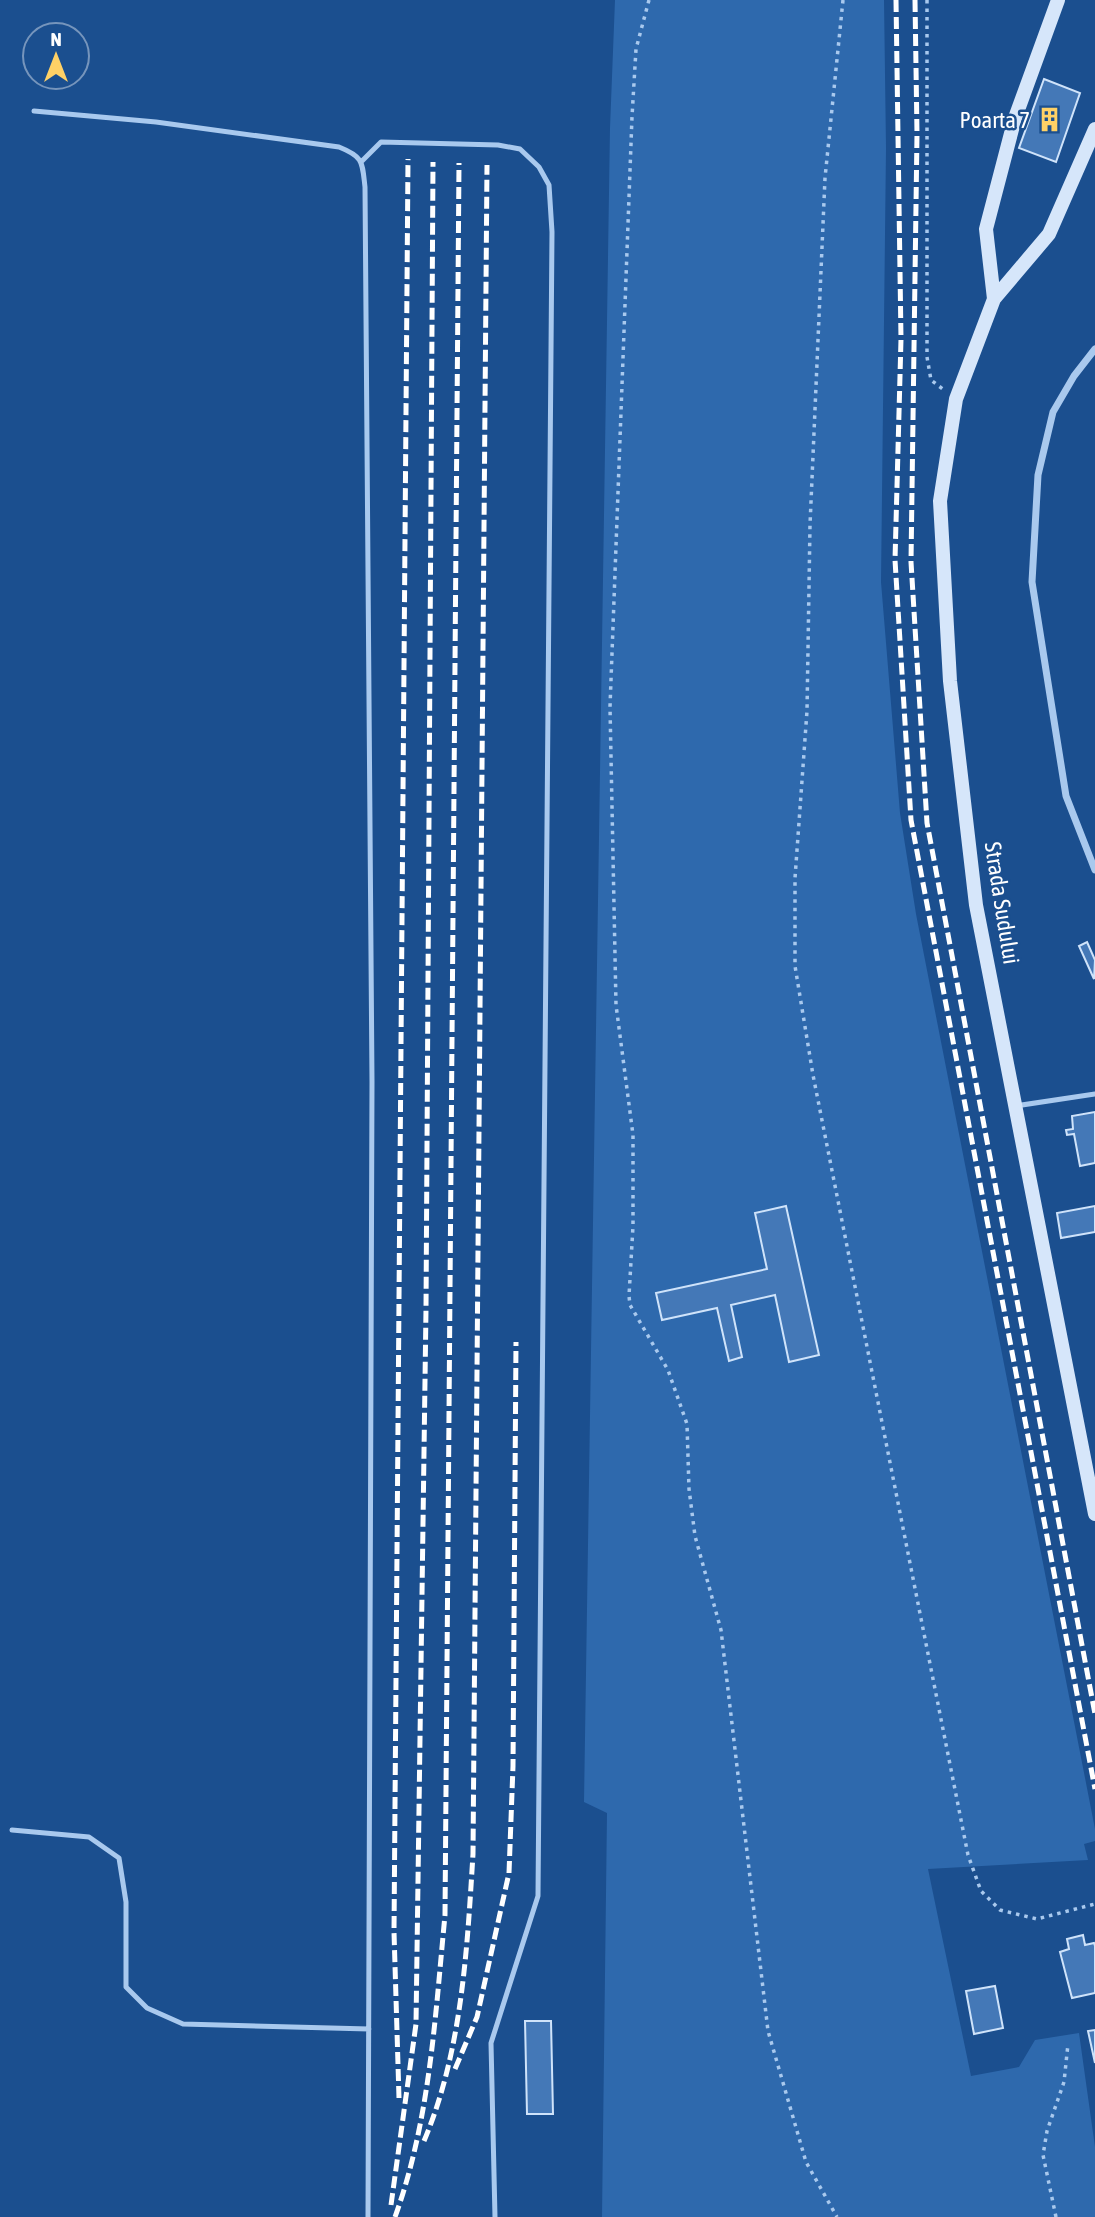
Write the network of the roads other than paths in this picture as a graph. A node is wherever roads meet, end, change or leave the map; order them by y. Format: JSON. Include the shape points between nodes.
{"nodes":[{"id":1,"x":1058,"y":0,"type":"edge"},
{"id":2,"x":34,"y":110,"type":"dead end"},
{"id":3,"x":1095,"y":129,"type":"edge"},
{"id":4,"x":362,"y":162,"type":"junction"},
{"id":5,"x":994,"y":299,"type":"junction"},
{"id":6,"x":1095,"y":349,"type":"edge"},
{"id":7,"x":1095,"y":870,"type":"edge"},
{"id":8,"x":1095,"y":1094,"type":"edge"},
{"id":9,"x":1015,"y":1106,"type":"junction"},
{"id":10,"x":1095,"y":1514,"type":"edge"},
{"id":11,"x":12,"y":1830,"type":"dead end"},
{"id":12,"x":369,"y":2029,"type":"junction"},
{"id":13,"x":368,"y":2217,"type":"edge"},
{"id":14,"x":495,"y":2217,"type":"edge"}],
"edges":[{"from":1,"to":5,"type":"street","name":"Strada Sudului","via":[[1015,118],[986,229]]},
{"from":2,"to":4,"type":"lane","via":[[340,147],[358,155]]},
{"from":3,"to":5,"type":"street","name":"Strada Sudului","via":[[1049,234]]},
{"from":4,"to":12,"type":"lane","via":[[372,1082]]},
{"from":4,"to":14,"type":"lane","via":[[381,142],[498,145],[520,149],[539,167],[549,185],[538,1896],[491,2043]]},
{"from":5,"to":9,"type":"street","name":"Strada Sudului","via":[[957,399],[940,501],[950,681],[976,905]]},
{"from":6,"to":7,"type":"street","via":[[1053,412],[1038,475],[1032,582],[1066,796]]},
{"from":8,"to":9,"type":"lane"},
{"from":9,"to":10,"type":"street","name":"Strada Sudului"},
{"from":11,"to":12,"type":"lane","via":[[89,1838],[119,1858],[126,1902],[126,1987],[146,2008],[183,2024]]},
{"from":12,"to":13,"type":"lane"}]}
